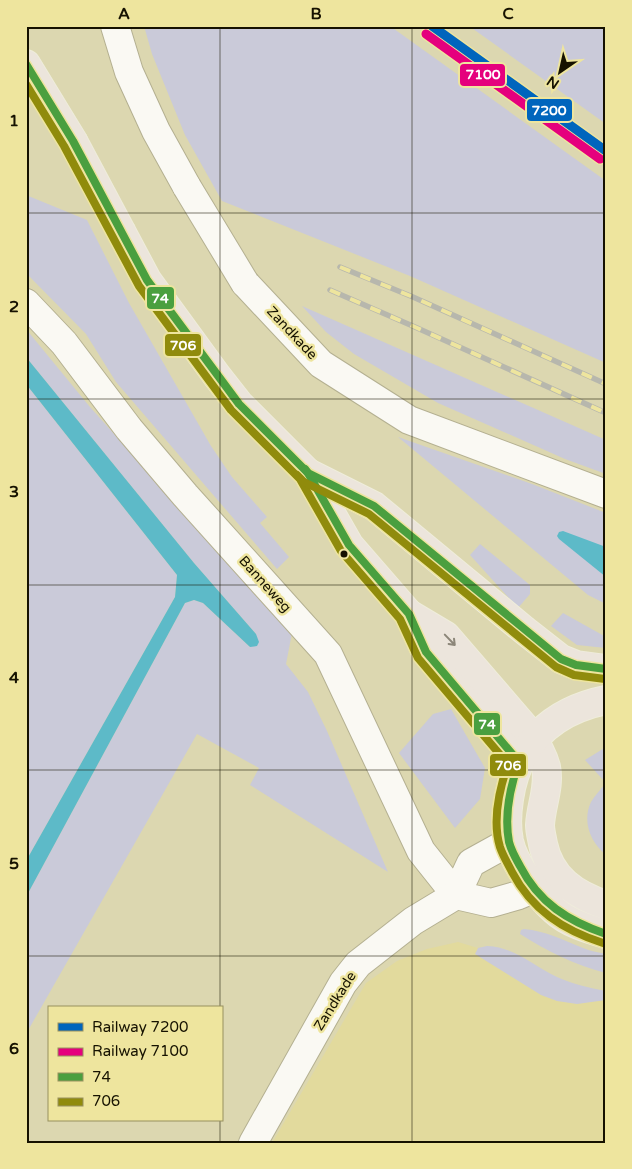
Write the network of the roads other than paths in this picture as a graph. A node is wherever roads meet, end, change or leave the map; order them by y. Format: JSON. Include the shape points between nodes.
{"nodes":[{"id":1,"x":115,"y":26,"type":"edge"},
{"id":2,"x":26,"y":64,"type":"edge"},
{"id":3,"x":26,"y":303,"type":"edge"},
{"id":4,"x":308,"y":473,"type":"junction"},
{"id":5,"x":606,"y":494,"type":"edge"},
{"id":6,"x":601,"y":669,"type":"edge"},
{"id":7,"x":606,"y":700,"type":"edge"},
{"id":8,"x":526,"y":751,"type":"junction"},
{"id":9,"x":509,"y":842,"type":"junction"},
{"id":10,"x":561,"y":880,"type":"junction"},
{"id":11,"x":533,"y":889,"type":"junction"},
{"id":12,"x":456,"y":895,"type":"junction"},
{"id":13,"x":606,"y":905,"type":"edge"},
{"id":14,"x":606,"y":934,"type":"edge"},
{"id":15,"x":253,"y":1143,"type":"edge"}],
"edges":[{"from":1,"to":5,"type":"street","name":"Zandkade","bridge":true,"via":[[128,72],[187,187],[246,283],[321,364],[410,420]]},
{"from":2,"to":4,"type":"main road","bridge":true,"via":[[73,141],[147,280],[239,404]]},
{"from":3,"to":12,"type":"street","name":"Banneweg","via":[[64,343],[185,496],[328,654],[418,844]]},
{"from":4,"to":6,"type":"main road","via":[[374,506],[561,659]]},
{"from":4,"to":8,"type":"main road","one_way":true,"via":[[349,545],[409,614],[426,652]]},
{"from":7,"to":8,"type":"main road","via":[[588,704],[546,726]]},
{"from":8,"to":9,"type":"main road","via":[[511,783],[507,810]]},
{"from":8,"to":10,"type":"main road","via":[[546,766],[547,784],[540,826],[544,849]]},
{"from":9,"to":11,"type":"main road"},
{"from":9,"to":12,"type":"street","via":[[471,863]]},
{"from":10,"to":11,"type":"main road"},
{"from":10,"to":13,"type":"main road","via":[[571,890]]},
{"from":11,"to":12,"type":"street","via":[[491,903]]},
{"from":11,"to":14,"type":"main road","via":[[555,912],[583,927]]},
{"from":12,"to":15,"type":"street","name":"Zandkade","via":[[413,921],[358,964],[343,983]]}]}
